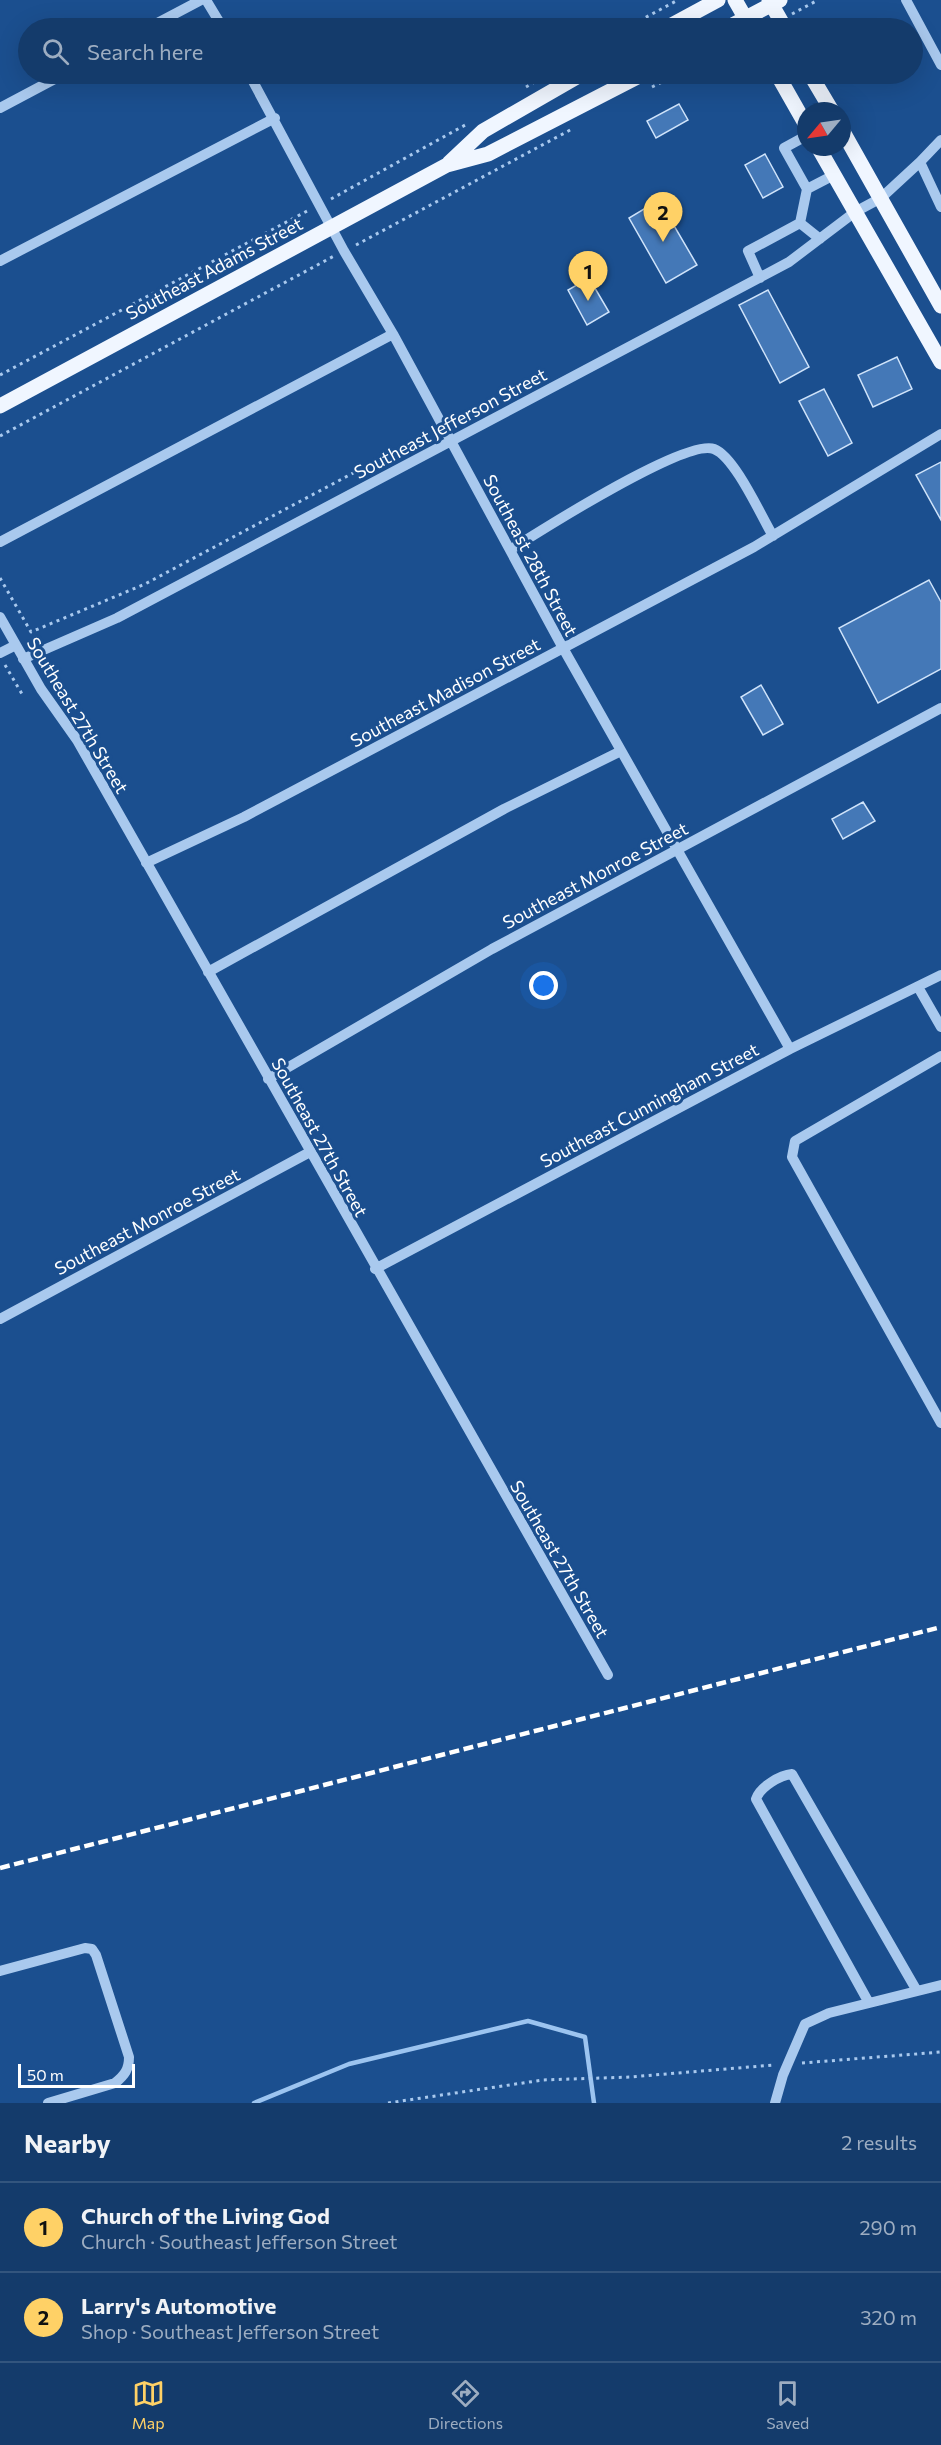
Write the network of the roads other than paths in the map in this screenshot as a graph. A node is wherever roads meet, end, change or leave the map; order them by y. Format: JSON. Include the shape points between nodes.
{"nodes":[{"id":1,"x":201,"y":0,"type":"edge"},
{"id":2,"x":206,"y":0,"type":"edge"},
{"id":3,"x":718,"y":0,"type":"edge"},
{"id":4,"x":735,"y":0,"type":"edge"},
{"id":5,"x":906,"y":0,"type":"edge"},
{"id":6,"x":774,"y":2,"type":"edge"},
{"id":7,"x":167,"y":18,"type":"edge"},
{"id":8,"x":217,"y":18,"type":"edge"},
{"id":9,"x":685,"y":18,"type":"edge"},
{"id":10,"x":745,"y":18,"type":"edge"},
{"id":11,"x":755,"y":18,"type":"edge"},
{"id":12,"x":781,"y":18,"type":"edge"},
{"id":13,"x":916,"y":18,"type":"edge"},
{"id":14,"x":923,"y":32,"type":"edge"},
{"id":15,"x":941,"y":65,"type":"edge"},
{"id":16,"x":45,"y":84,"type":"edge"},
{"id":17,"x":255,"y":84,"type":"edge"},
{"id":18,"x":565,"y":84,"type":"edge"},
{"id":19,"x":624,"y":84,"type":"edge"},
{"id":20,"x":783,"y":84,"type":"edge"},
{"id":21,"x":816,"y":84,"type":"edge"},
{"id":22,"x":827,"y":102,"type":"edge"},
{"id":23,"x":0,"y":108,"type":"edge"},
{"id":24,"x":797,"y":109,"type":"edge"},
{"id":25,"x":275,"y":118,"type":"junction"},
{"id":26,"x":941,"y":140,"type":"edge"},
{"id":27,"x":797,"y":141,"type":"edge"},
{"id":28,"x":851,"y":145,"type":"edge"},
{"id":29,"x":823,"y":156,"type":"edge"},
{"id":30,"x":920,"y":162,"type":"junction"},
{"id":31,"x":447,"y":165,"type":"junction"},
{"id":32,"x":834,"y":175,"type":"junction"},
{"id":33,"x":807,"y":189,"type":"junction"},
{"id":34,"x":880,"y":198,"type":"junction"},
{"id":35,"x":941,"y":207,"type":"edge"},
{"id":36,"x":855,"y":212,"type":"junction"},
{"id":37,"x":800,"y":223,"type":"junction"},
{"id":38,"x":331,"y":228,"type":"junction"},
{"id":39,"x":820,"y":239,"type":"junction"},
{"id":40,"x":0,"y":261,"type":"edge"},
{"id":41,"x":760,"y":278,"type":"junction"},
{"id":42,"x":941,"y":306,"type":"edge"},
{"id":43,"x":393,"y":334,"type":"junction"},
{"id":44,"x":941,"y":362,"type":"edge"},
{"id":45,"x":0,"y":406,"type":"edge"},
{"id":46,"x":941,"y":434,"type":"edge"},
{"id":47,"x":451,"y":441,"type":"junction"},
{"id":48,"x":773,"y":536,"type":"junction"},
{"id":49,"x":0,"y":542,"type":"edge"},
{"id":50,"x":510,"y":550,"type":"junction"},
{"id":51,"x":0,"y":617,"type":"edge"},
{"id":52,"x":16,"y":645,"type":"junction"},
{"id":53,"x":563,"y":648,"type":"junction"},
{"id":54,"x":0,"y":654,"type":"edge"},
{"id":55,"x":23,"y":659,"type":"junction"},
{"id":56,"x":941,"y":708,"type":"edge"},
{"id":57,"x":621,"y":751,"type":"junction"},
{"id":58,"x":676,"y":851,"type":"junction"},
{"id":59,"x":146,"y":863,"type":"junction"},
{"id":60,"x":208,"y":972,"type":"junction"},
{"id":61,"x":941,"y":975,"type":"edge"},
{"id":62,"x":918,"y":987,"type":"junction"},
{"id":63,"x":941,"y":1027,"type":"edge"},
{"id":64,"x":790,"y":1049,"type":"junction"},
{"id":65,"x":941,"y":1056,"type":"edge"},
{"id":66,"x":268,"y":1079,"type":"junction"},
{"id":67,"x":310,"y":1152,"type":"junction"},
{"id":68,"x":375,"y":1269,"type":"junction"},
{"id":69,"x":0,"y":1319,"type":"edge"},
{"id":70,"x":941,"y":1423,"type":"edge"},
{"id":71,"x":608,"y":1675,"type":"dead end"},
{"id":72,"x":0,"y":1971,"type":"edge"},
{"id":73,"x":941,"y":1986,"type":"edge"},
{"id":74,"x":917,"y":1991,"type":"junction"},
{"id":75,"x":869,"y":2003,"type":"junction"},
{"id":76,"x":48,"y":2103,"type":"edge"},
{"id":77,"x":775,"y":2103,"type":"edge"}],
"edges":[{"from":1,"to":7,"type":"street"},
{"from":2,"to":8,"type":"street"},
{"from":3,"to":9,"type":"main road"},
{"from":4,"to":10,"type":"main road"},
{"from":5,"to":13,"type":"street"},
{"from":6,"to":11,"type":"main road"},
{"from":6,"to":12,"type":"main road"},
{"from":14,"to":15,"type":"street"},
{"from":16,"to":23,"type":"street"},
{"from":17,"to":25,"type":"street","name":"Southeast 28th Street"},
{"from":18,"to":31,"type":"main road","name":"Southeast Adams Street","via":[[483,131]]},
{"from":19,"to":31,"type":"main road","name":"Southeast Adams Street","via":[[488,154]]},
{"from":20,"to":24,"type":"main road"},
{"from":21,"to":22,"type":"main road"},
{"from":25,"to":38,"type":"street","name":"Southeast 28th Street"},
{"from":25,"to":40,"type":"street"},
{"from":26,"to":30,"type":"street","name":"Southeast Jefferson Street"},
{"from":27,"to":33,"type":"street","via":[[784,148]]},
{"from":28,"to":34,"type":"main road"},
{"from":29,"to":32,"type":"main road"},
{"from":30,"to":34,"type":"street","name":"Southeast Jefferson Street"},
{"from":30,"to":35,"type":"street"},
{"from":31,"to":38,"type":"main road","name":"Southeast Adams Street"},
{"from":32,"to":33,"type":"street"},
{"from":32,"to":36,"type":"main road"},
{"from":33,"to":37,"type":"street"},
{"from":34,"to":36,"type":"street","name":"Southeast Jefferson Street"},
{"from":34,"to":42,"type":"main road"},
{"from":36,"to":39,"type":"street","name":"Southeast Jefferson Street"},
{"from":36,"to":44,"type":"main road"},
{"from":37,"to":39,"type":"street"},
{"from":37,"to":41,"type":"street","via":[[748,251]]},
{"from":38,"to":43,"type":"street","name":"Southeast 28th Street"},
{"from":38,"to":45,"type":"main road","name":"Southeast Adams Street"},
{"from":39,"to":41,"type":"street","name":"Southeast Jefferson Street"},
{"from":41,"to":47,"type":"street","name":"Southeast Jefferson Street"},
{"from":43,"to":47,"type":"street","name":"Southeast 28th Street"},
{"from":43,"to":49,"type":"street"},
{"from":46,"to":48,"type":"street","name":"Southeast Madison Street"},
{"from":47,"to":50,"type":"street","name":"Southeast 28th Street"},
{"from":47,"to":55,"type":"street","name":"Southeast Jefferson Street","via":[[117,618]]},
{"from":48,"to":50,"type":"street","via":[[734,469],[717,449],[710,447],[679,455],[637,476]]},
{"from":48,"to":53,"type":"street","name":"Southeast Madison Street"},
{"from":50,"to":53,"type":"street","name":"Southeast 28th Street"},
{"from":51,"to":52,"type":"street","name":"Southeast 27th Street"},
{"from":52,"to":54,"type":"street"},
{"from":52,"to":55,"type":"street","name":"Southeast 27th Street"},
{"from":53,"to":57,"type":"street","name":"Southeast 28th Street"},
{"from":53,"to":59,"type":"street","name":"Southeast Madison Street","via":[[244,817]]},
{"from":55,"to":59,"type":"street","name":"Southeast 27th Street","via":[[77,740]]},
{"from":56,"to":58,"type":"street","name":"Southeast Monroe Street"},
{"from":57,"to":58,"type":"street","name":"Southeast 28th Street"},
{"from":57,"to":60,"type":"street","via":[[504,809]]},
{"from":58,"to":64,"type":"street","name":"Southeast 28th Street"},
{"from":58,"to":66,"type":"street","name":"Southeast Monroe Street","via":[[492,949]]},
{"from":59,"to":60,"type":"street","name":"Southeast 27th Street"},
{"from":60,"to":66,"type":"street","name":"Southeast 27th Street"},
{"from":61,"to":62,"type":"street","name":"Southeast Cunningham Street"},
{"from":62,"to":63,"type":"street"},
{"from":62,"to":64,"type":"street","name":"Southeast Cunningham Street"},
{"from":64,"to":68,"type":"street","name":"Southeast Cunningham Street"},
{"from":65,"to":70,"type":"street","via":[[795,1141],[792,1156]]},
{"from":66,"to":67,"type":"street","name":"Southeast 27th Street"},
{"from":67,"to":68,"type":"street","name":"Southeast 27th Street"},
{"from":67,"to":69,"type":"street","name":"Southeast Monroe Street"},
{"from":68,"to":71,"type":"street","name":"Southeast 27th Street"},
{"from":72,"to":76,"type":"street","via":[[85,1948],[96,1955],[129,2067],[115,2082]]},
{"from":73,"to":74,"type":"street"},
{"from":74,"to":75,"type":"street"},
{"from":74,"to":75,"type":"street","via":[[792,1774],[786,1775],[759,1791],[756,1799]]},
{"from":75,"to":77,"type":"street","via":[[805,2024]]}]}
